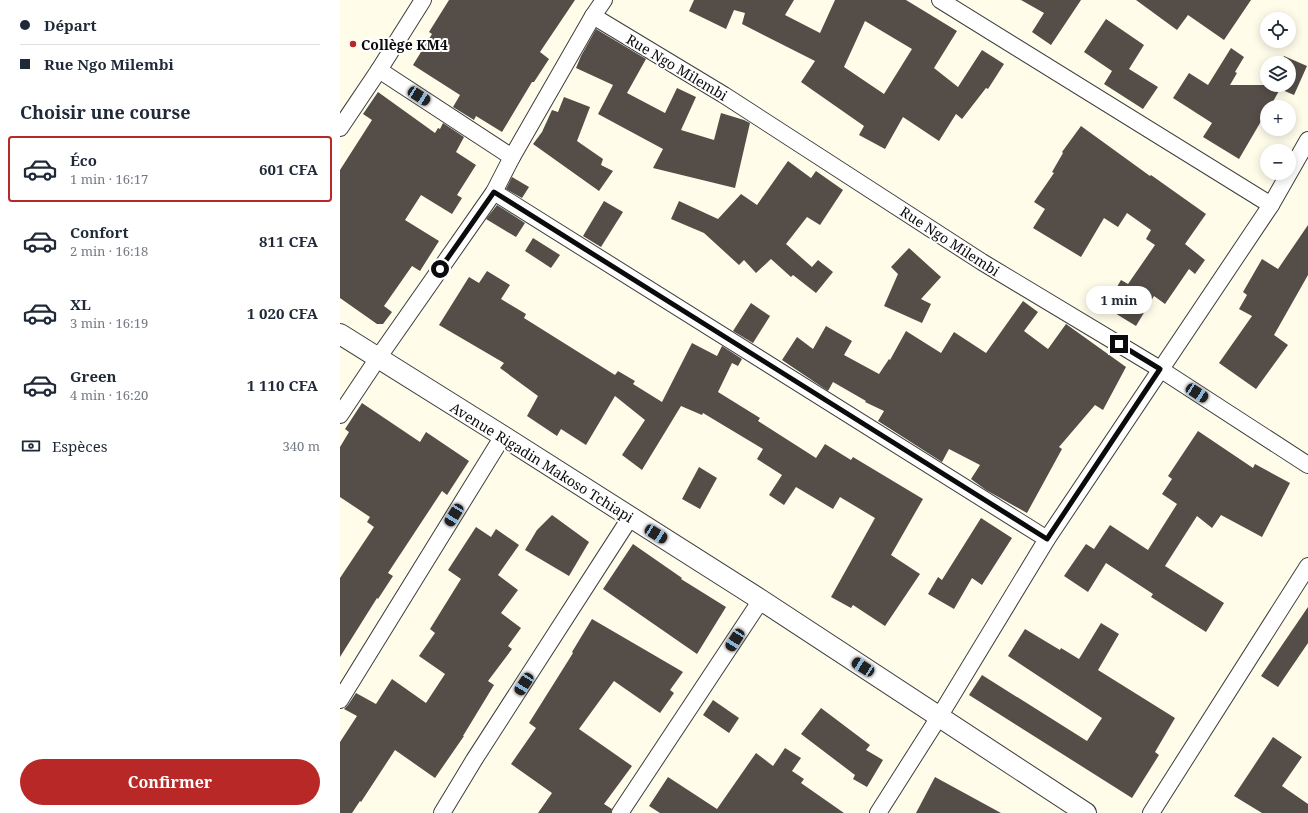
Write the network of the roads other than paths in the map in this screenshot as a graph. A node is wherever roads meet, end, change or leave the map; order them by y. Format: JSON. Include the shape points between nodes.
{"nodes":[{"id":1,"x":423,"y":0,"type":"edge"},
{"id":2,"x":604,"y":0,"type":"edge"},
{"id":3,"x":940,"y":0,"type":"edge"},
{"id":4,"x":593,"y":16,"type":"junction"},
{"id":5,"x":379,"y":70,"type":"junction"},
{"id":6,"x":340,"y":128,"type":"edge"},
{"id":7,"x":1308,"y":140,"type":"edge"},
{"id":8,"x":512,"y":157,"type":"junction"},
{"id":9,"x":494,"y":192,"type":"junction"},
{"id":10,"x":1271,"y":205,"type":"junction"},
{"id":11,"x":340,"y":334,"type":"edge"},
{"id":12,"x":378,"y":358,"type":"junction"},
{"id":13,"x":1160,"y":369,"type":"junction"},
{"id":14,"x":340,"y":415,"type":"edge"},
{"id":15,"x":503,"y":436,"type":"junction"},
{"id":16,"x":1308,"y":465,"type":"edge"},
{"id":17,"x":630,"y":518,"type":"junction"},
{"id":18,"x":1047,"y":539,"type":"junction"},
{"id":19,"x":1308,"y":566,"type":"edge"},
{"id":20,"x":762,"y":600,"type":"junction"},
{"id":21,"x":340,"y":700,"type":"edge"},
{"id":22,"x":939,"y":718,"type":"junction"},
{"id":23,"x":442,"y":813,"type":"edge"},
{"id":24,"x":620,"y":813,"type":"edge"},
{"id":25,"x":878,"y":813,"type":"edge"},
{"id":26,"x":1086,"y":813,"type":"edge"},
{"id":27,"x":1151,"y":813,"type":"edge"}],
"edges":[{"from":1,"to":5,"type":"street"},
{"from":2,"to":4,"type":"street"},
{"from":3,"to":10,"type":"street"},
{"from":4,"to":8,"type":"street"},
{"from":4,"to":13,"type":"street","name":"Rue Ngo Milembi","via":[[724,95],[982,262]]},
{"from":5,"to":6,"type":"street"},
{"from":5,"to":8,"type":"street"},
{"from":7,"to":10,"type":"street"},
{"from":8,"to":9,"type":"street"},
{"from":9,"to":12,"type":"street"},
{"from":9,"to":18,"type":"street"},
{"from":10,"to":13,"type":"street"},
{"from":11,"to":12,"type":"street","name":"Avenue Rigadin Makoso Tchiapi"},
{"from":12,"to":14,"type":"street"},
{"from":12,"to":15,"type":"street","name":"Avenue Rigadin Makoso Tchiapi"},
{"from":13,"to":16,"type":"street","name":"Rue Ngo Milembi"},
{"from":13,"to":18,"type":"street"},
{"from":15,"to":17,"type":"street","name":"Avenue Rigadin Makoso Tchiapi"},
{"from":15,"to":21,"type":"street"},
{"from":17,"to":20,"type":"street","name":"Avenue Rigadin Makoso Tchiapi"},
{"from":17,"to":23,"type":"street"},
{"from":18,"to":22,"type":"street"},
{"from":19,"to":27,"type":"street"},
{"from":20,"to":22,"type":"street","name":"Avenue Rigadin Makoso Tchiapi"},
{"from":20,"to":24,"type":"street"},
{"from":22,"to":25,"type":"street"},
{"from":22,"to":26,"type":"street","name":"Avenue Rigadin Makoso Tchiapi"}]}
